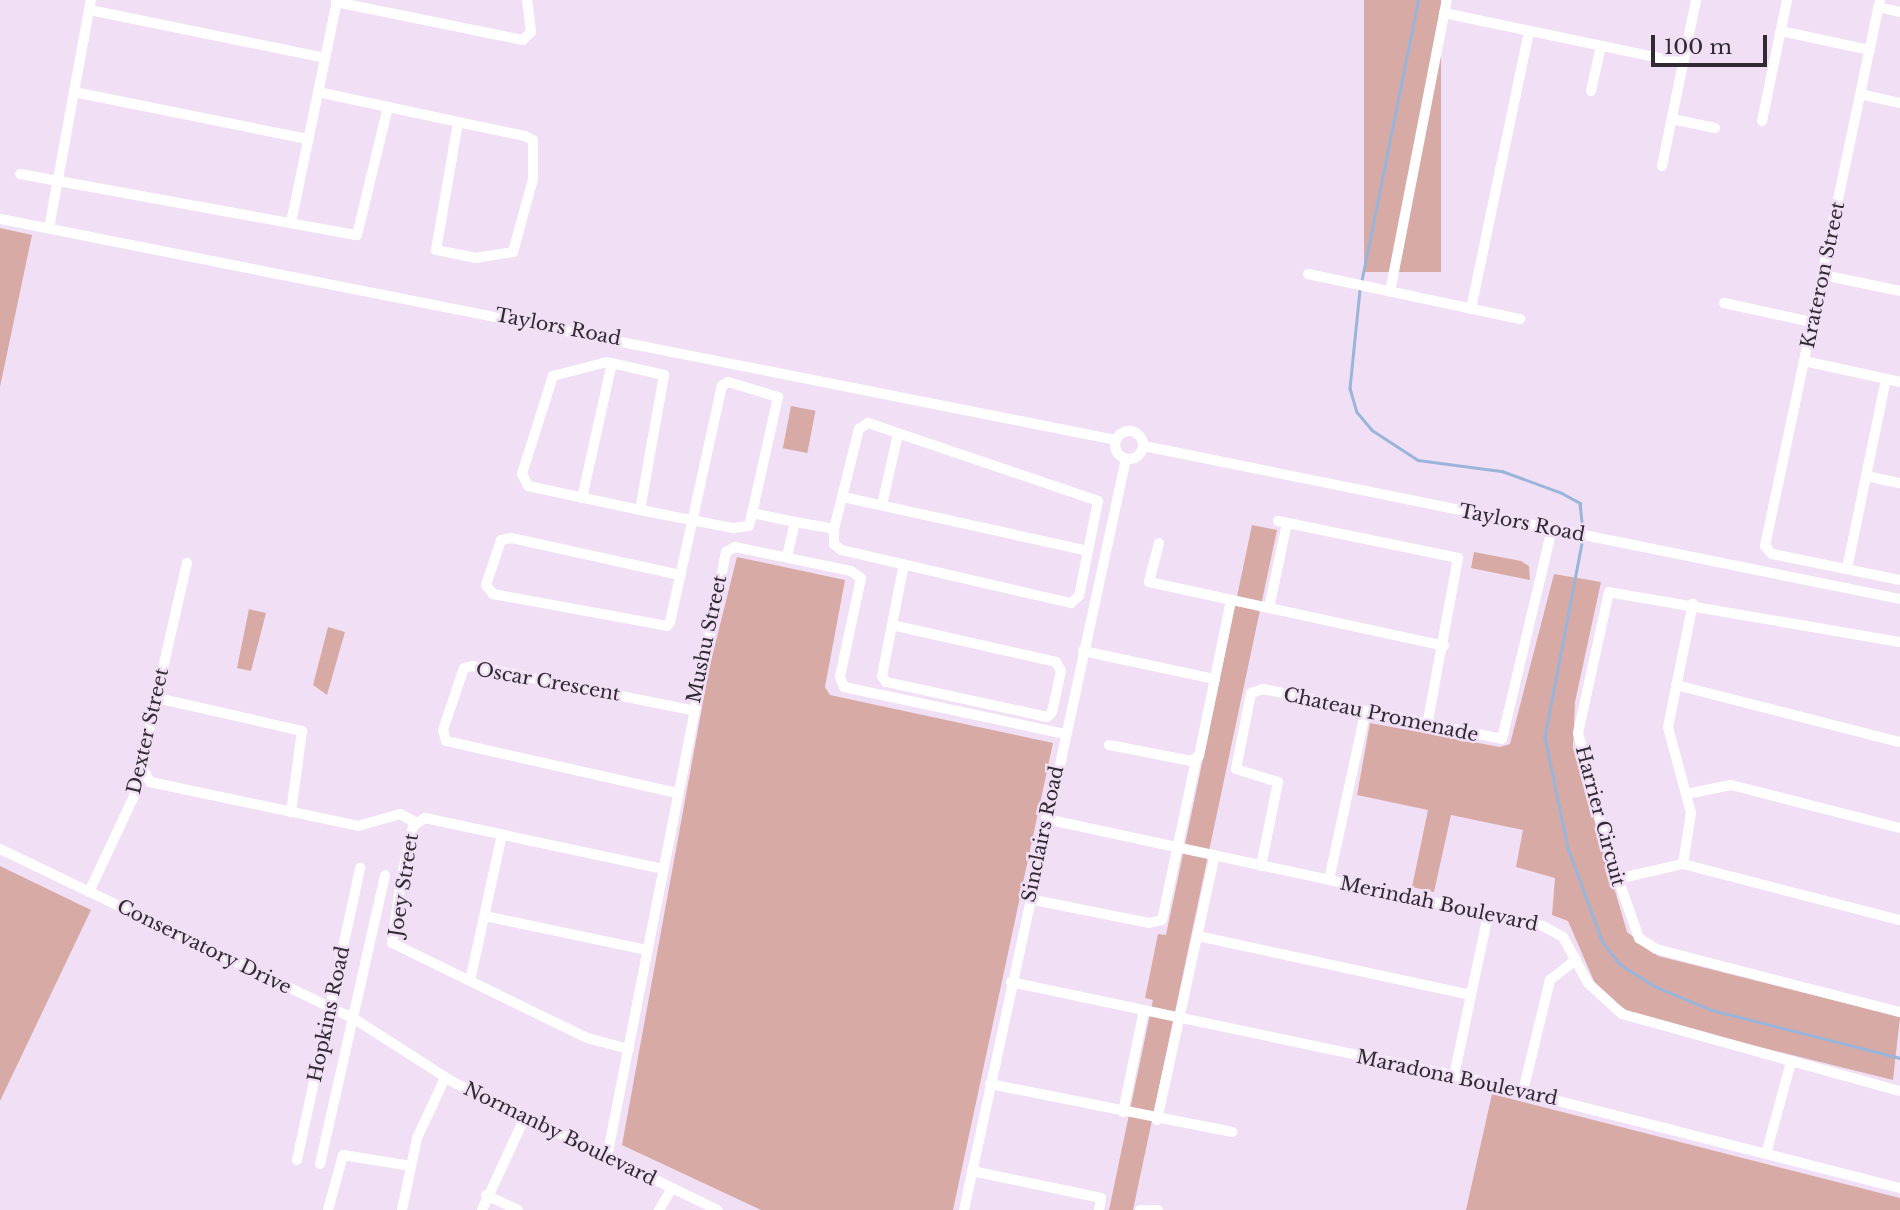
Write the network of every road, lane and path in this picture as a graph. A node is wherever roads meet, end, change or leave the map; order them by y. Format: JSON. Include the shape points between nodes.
{"nodes":[{"id":1,"x":527,"y":0,"type":"edge"},
{"id":2,"x":1447,"y":0,"type":"edge"},
{"id":3,"x":1696,"y":0,"type":"edge"},
{"id":4,"x":1787,"y":0,"type":"edge"},
{"id":5,"x":337,"y":1,"type":"edge"},
{"id":6,"x":1879,"y":4,"type":"edge"},
{"id":7,"x":90,"y":5,"type":"edge"},
{"id":8,"x":1900,"y":12,"type":"edge"},
{"id":9,"x":1444,"y":13,"type":"junction"},
{"id":10,"x":1529,"y":30,"type":"junction"},
{"id":11,"x":1781,"y":31,"type":"junction"},
{"id":12,"x":1601,"y":46,"type":"junction"},
{"id":13,"x":1870,"y":50,"type":"junction"},
{"id":14,"x":325,"y":58,"type":"junction"},
{"id":15,"x":1683,"y":63,"type":"junction"},
{"id":16,"x":1591,"y":91,"type":"dead end"},
{"id":17,"x":74,"y":92,"type":"junction"},
{"id":18,"x":318,"y":92,"type":"junction"},
{"id":19,"x":1860,"y":94,"type":"junction"},
{"id":20,"x":1900,"y":103,"type":"edge"},
{"id":21,"x":388,"y":107,"type":"junction"},
{"id":22,"x":1672,"y":119,"type":"junction"},
{"id":23,"x":1762,"y":121,"type":"dead end"},
{"id":24,"x":458,"y":122,"type":"junction"},
{"id":25,"x":1715,"y":128,"type":"dead end"},
{"id":26,"x":308,"y":139,"type":"junction"},
{"id":27,"x":1662,"y":166,"type":"dead end"},
{"id":28,"x":20,"y":174,"type":"dead end"},
{"id":29,"x":58,"y":181,"type":"junction"},
{"id":30,"x":0,"y":219,"type":"edge"},
{"id":31,"x":291,"y":223,"type":"junction"},
{"id":32,"x":49,"y":228,"type":"junction"},
{"id":33,"x":1307,"y":274,"type":"dead end"},
{"id":34,"x":1823,"y":275,"type":"junction"},
{"id":35,"x":1900,"y":291,"type":"edge"},
{"id":36,"x":1390,"y":292,"type":"junction"},
{"id":37,"x":1724,"y":303,"type":"dead end"},
{"id":38,"x":1471,"y":309,"type":"junction"},
{"id":39,"x":1520,"y":319,"type":"dead end"},
{"id":40,"x":1812,"y":322,"type":"junction"},
{"id":41,"x":1804,"y":361,"type":"junction"},
{"id":42,"x":612,"y":363,"type":"junction"},
{"id":43,"x":1886,"y":379,"type":"junction"},
{"id":44,"x":1900,"y":382,"type":"edge"},
{"id":45,"x":898,"y":434,"type":"junction"},
{"id":46,"x":1116,"y":440,"type":"junction"},
{"id":47,"x":1144,"y":446,"type":"junction"},
{"id":48,"x":1126,"y":459,"type":"junction"},
{"id":49,"x":1866,"y":476,"type":"junction"},
{"id":50,"x":1900,"y":482,"type":"edge"},
{"id":51,"x":843,"y":497,"type":"junction"},
{"id":52,"x":582,"y":498,"type":"junction"},
{"id":53,"x":883,"y":505,"type":"junction"},
{"id":54,"x":640,"y":510,"type":"junction"},
{"id":55,"x":752,"y":513,"type":"junction"},
{"id":56,"x":693,"y":520,"type":"junction"},
{"id":57,"x":795,"y":522,"type":"junction"},
{"id":58,"x":834,"y":529,"type":"junction"},
{"id":59,"x":1552,"y":529,"type":"junction"},
{"id":60,"x":1159,"y":543,"type":"dead end"},
{"id":61,"x":1088,"y":551,"type":"junction"},
{"id":62,"x":787,"y":557,"type":"junction"},
{"id":63,"x":187,"y":563,"type":"dead end"},
{"id":64,"x":903,"y":569,"type":"junction"},
{"id":65,"x":1847,"y":569,"type":"junction"},
{"id":66,"x":680,"y":575,"type":"junction"},
{"id":67,"x":1900,"y":580,"type":"edge"},
{"id":68,"x":1900,"y":599,"type":"edge"},
{"id":69,"x":1231,"y":600,"type":"junction"},
{"id":70,"x":1693,"y":603,"type":"junction"},
{"id":71,"x":1269,"y":608,"type":"junction"},
{"id":72,"x":892,"y":625,"type":"junction"},
{"id":73,"x":1900,"y":642,"type":"edge"},
{"id":74,"x":1444,"y":646,"type":"junction"},
{"id":75,"x":1083,"y":651,"type":"junction"},
{"id":76,"x":1215,"y":680,"type":"junction"},
{"id":77,"x":1676,"y":685,"type":"junction"},
{"id":78,"x":157,"y":698,"type":"junction"},
{"id":79,"x":692,"y":710,"type":"junction"},
{"id":80,"x":1365,"y":713,"type":"junction"},
{"id":81,"x":1427,"y":725,"type":"junction"},
{"id":82,"x":1065,"y":734,"type":"junction"},
{"id":83,"x":1900,"y":742,"type":"edge"},
{"id":84,"x":1110,"y":745,"type":"dead end"},
{"id":85,"x":1196,"y":760,"type":"junction"},
{"id":86,"x":142,"y":766,"type":"junction"},
{"id":87,"x":677,"y":793,"type":"junction"},
{"id":88,"x":1686,"y":794,"type":"junction"},
{"id":89,"x":290,"y":812,"type":"junction"},
{"id":90,"x":1046,"y":819,"type":"junction"},
{"id":91,"x":415,"y":822,"type":"junction"},
{"id":92,"x":1900,"y":828,"type":"edge"},
{"id":93,"x":502,"y":834,"type":"junction"},
{"id":94,"x":1180,"y":848,"type":"junction"},
{"id":95,"x":0,"y":849,"type":"edge"},
{"id":96,"x":1216,"y":855,"type":"junction"},
{"id":97,"x":1682,"y":864,"type":"junction"},
{"id":98,"x":1261,"y":866,"type":"junction"},
{"id":99,"x":360,"y":868,"type":"dead end"},
{"id":100,"x":663,"y":869,"type":"junction"},
{"id":101,"x":385,"y":875,"type":"dead end"},
{"id":102,"x":1617,"y":879,"type":"junction"},
{"id":103,"x":1329,"y":880,"type":"junction"},
{"id":104,"x":89,"y":892,"type":"junction"},
{"id":105,"x":1029,"y":899,"type":"junction"},
{"id":106,"x":1488,"y":915,"type":"junction"},
{"id":107,"x":485,"y":916,"type":"junction"},
{"id":108,"x":1900,"y":920,"type":"edge"},
{"id":109,"x":1198,"y":936,"type":"junction"},
{"id":110,"x":647,"y":950,"type":"junction"},
{"id":111,"x":1576,"y":960,"type":"junction"},
{"id":112,"x":470,"y":981,"type":"junction"},
{"id":113,"x":1011,"y":982,"type":"junction"},
{"id":114,"x":1470,"y":995,"type":"junction"},
{"id":115,"x":330,"y":1007,"type":"junction"},
{"id":116,"x":1144,"y":1010,"type":"junction"},
{"id":117,"x":1900,"y":1012,"type":"edge"},
{"id":118,"x":353,"y":1018,"type":"junction"},
{"id":119,"x":1180,"y":1018,"type":"junction"},
{"id":120,"x":629,"y":1049,"type":"junction"},
{"id":121,"x":406,"y":1051,"type":"joint"},
{"id":122,"x":1791,"y":1062,"type":"junction"},
{"id":123,"x":1454,"y":1076,"type":"junction"},
{"id":124,"x":445,"y":1078,"type":"junction"},
{"id":125,"x":990,"y":1084,"type":"junction"},
{"id":126,"x":1523,"y":1091,"type":"junction"},
{"id":127,"x":1900,"y":1091,"type":"edge"},
{"id":128,"x":1123,"y":1112,"type":"junction"},
{"id":129,"x":525,"y":1117,"type":"junction"},
{"id":130,"x":1157,"y":1120,"type":"junction"},
{"id":131,"x":1233,"y":1132,"type":"dead end"},
{"id":132,"x":1766,"y":1154,"type":"junction"},
{"id":133,"x":607,"y":1157,"type":"junction"},
{"id":134,"x":297,"y":1160,"type":"dead end"},
{"id":135,"x":320,"y":1164,"type":"dead end"},
{"id":136,"x":411,"y":1166,"type":"junction"},
{"id":137,"x":972,"y":1171,"type":"junction"},
{"id":138,"x":672,"y":1188,"type":"junction"},
{"id":139,"x":1900,"y":1188,"type":"edge"},
{"id":140,"x":486,"y":1195,"type":"junction"},
{"id":141,"x":328,"y":1210,"type":"edge"},
{"id":142,"x":402,"y":1210,"type":"edge"},
{"id":143,"x":482,"y":1210,"type":"edge"},
{"id":144,"x":518,"y":1210,"type":"edge"},
{"id":145,"x":659,"y":1210,"type":"edge"},
{"id":146,"x":718,"y":1210,"type":"edge"},
{"id":147,"x":964,"y":1210,"type":"edge"},
{"id":148,"x":1099,"y":1210,"type":"edge"},
{"id":149,"x":1140,"y":1210,"type":"edge"},
{"id":150,"x":1158,"y":1210,"type":"edge"}],
"edges":[{"from":1,"to":5,"type":"street","via":[[528,37]]},
{"from":2,"to":9,"type":"street"},
{"from":3,"to":15,"type":"street"},
{"from":4,"to":11,"type":"street"},
{"from":5,"to":14,"type":"street"},
{"from":6,"to":8,"type":"street"},
{"from":6,"to":13,"type":"street","name":"Krateron Street"},
{"from":7,"to":14,"type":"street"},
{"from":7,"to":17,"type":"street"},
{"from":9,"to":10,"type":"street"},
{"from":9,"to":36,"type":"street"},
{"from":10,"to":12,"type":"street"},
{"from":10,"to":38,"type":"street"},
{"from":11,"to":13,"type":"street"},
{"from":11,"to":23,"type":"street"},
{"from":12,"to":15,"type":"street"},
{"from":12,"to":16,"type":"street"},
{"from":13,"to":19,"type":"street","name":"Krateron Street"},
{"from":14,"to":18,"type":"street"},
{"from":15,"to":22,"type":"street"},
{"from":17,"to":26,"type":"street"},
{"from":17,"to":29,"type":"street"},
{"from":18,"to":21,"type":"street"},
{"from":18,"to":26,"type":"street"},
{"from":19,"to":20,"type":"street"},
{"from":19,"to":34,"type":"street","name":"Krateron Street"},
{"from":21,"to":24,"type":"street"},
{"from":21,"to":31,"type":"street","via":[[361,232]]},
{"from":22,"to":25,"type":"street"},
{"from":22,"to":27,"type":"street"},
{"from":24,"to":24,"type":"street","via":[[533,140],[533,179],[513,252],[476,258],[436,250]]},
{"from":26,"to":31,"type":"street"},
{"from":28,"to":29,"type":"street"},
{"from":29,"to":31,"type":"street"},
{"from":29,"to":32,"type":"street"},
{"from":30,"to":32,"type":"street","name":"Taylors Road"},
{"from":32,"to":46,"type":"street","name":"Taylors Road"},
{"from":33,"to":36,"type":"street"},
{"from":34,"to":35,"type":"street"},
{"from":34,"to":40,"type":"street","name":"Krateron Street"},
{"from":36,"to":38,"type":"street"},
{"from":37,"to":40,"type":"street"},
{"from":38,"to":39,"type":"street"},
{"from":40,"to":41,"type":"street","name":"Krateron Street"},
{"from":41,"to":43,"type":"street"},
{"from":41,"to":65,"type":"street","name":"Krateron Street","via":[[1767,551]]},
{"from":42,"to":52,"type":"street"},
{"from":42,"to":52,"type":"street","via":[[553,376],[522,474],[528,486]]},
{"from":42,"to":54,"type":"street","via":[[664,375],[666,385]]},
{"from":43,"to":44,"type":"street"},
{"from":43,"to":49,"type":"street"},
{"from":45,"to":51,"type":"street","via":[[860,425]]},
{"from":45,"to":53,"type":"street"},
{"from":45,"to":61,"type":"street","via":[[1020,478],[1094,494],[1098,505]]},
{"from":46,"to":47,"type":"street","name":"Taylors Road","via":[[1133,431]]},
{"from":46,"to":48,"type":"street"},
{"from":47,"to":48,"type":"street","via":[[1139,455]]},
{"from":47,"to":59,"type":"street","name":"Taylors Road"},
{"from":48,"to":75,"type":"street","name":"Sinclairs Road"},
{"from":49,"to":50,"type":"street"},
{"from":49,"to":65,"type":"street"},
{"from":51,"to":53,"type":"street"},
{"from":51,"to":58,"type":"street"},
{"from":52,"to":54,"type":"street"},
{"from":53,"to":61,"type":"street"},
{"from":54,"to":56,"type":"street"},
{"from":55,"to":56,"type":"street","via":[[743,529]]},
{"from":55,"to":56,"type":"street","via":[[778,397],[728,382],[722,387]]},
{"from":55,"to":57,"type":"street"},
{"from":56,"to":66,"type":"street"},
{"from":57,"to":58,"type":"street"},
{"from":57,"to":62,"type":"street"},
{"from":58,"to":64,"type":"street","via":[[837,549]]},
{"from":59,"to":68,"type":"street","name":"Taylors Road"},
{"from":59,"to":81,"type":"street","name":"Chateau Promenade","via":[[1506,736],[1498,740]]},
{"from":60,"to":69,"type":"street","via":[[1149,582]]},
{"from":61,"to":64,"type":"street","via":[[1079,596],[1071,603]]},
{"from":62,"to":79,"type":"street","name":"Mushu Street","via":[[735,547],[726,552]]},
{"from":62,"to":82,"type":"street","name":"Mushu Street","via":[[861,578],[839,677],[844,687]]},
{"from":63,"to":78,"type":"street","name":"Dexter Street"},
{"from":64,"to":72,"type":"street"},
{"from":65,"to":67,"type":"street"},
{"from":66,"to":66,"type":"street","via":[[670,622],[659,628],[493,594],[486,585],[501,540],[512,538]]},
{"from":69,"to":71,"type":"street"},
{"from":69,"to":76,"type":"street"},
{"from":70,"to":73,"type":"street","name":"Harrier Circuit"},
{"from":70,"to":77,"type":"street"},
{"from":70,"to":102,"type":"street","name":"Harrier Circuit","via":[[1612,592],[1604,598],[1578,733]]},
{"from":71,"to":74,"type":"street"},
{"from":71,"to":74,"type":"street","via":[[1282,522],[1458,558]]},
{"from":72,"to":72,"type":"street","via":[[886,682],[1047,717],[1052,712],[1061,671],[1056,662]]},
{"from":74,"to":81,"type":"street"},
{"from":75,"to":76,"type":"street"},
{"from":75,"to":82,"type":"street","name":"Sinclairs Road"},
{"from":76,"to":85,"type":"street"},
{"from":77,"to":83,"type":"street"},
{"from":77,"to":88,"type":"street","via":[[1668,734]]},
{"from":78,"to":86,"type":"street","name":"Dexter Street"},
{"from":78,"to":89,"type":"street","via":[[302,731]]},
{"from":79,"to":87,"type":"street","name":"Mushu Street"},
{"from":79,"to":87,"type":"street","name":"Oscar Crescent","via":[[473,666],[464,668],[443,730],[446,741]]},
{"from":80,"to":81,"type":"street","name":"Chateau Promenade"},
{"from":80,"to":98,"type":"street","name":"Chateau Promenade","via":[[1263,690],[1251,694],[1236,769],[1278,782]]},
{"from":80,"to":103,"type":"street"},
{"from":82,"to":90,"type":"street","name":"Sinclairs Road"},
{"from":84,"to":85,"type":"street"},
{"from":85,"to":94,"type":"street"},
{"from":86,"to":89,"type":"street","via":[[150,782]]},
{"from":86,"to":104,"type":"street","name":"Dexter Street"},
{"from":87,"to":100,"type":"street","name":"Mushu Street"},
{"from":88,"to":92,"type":"street","via":[[1731,785]]},
{"from":88,"to":97,"type":"street","via":[[1692,825]]},
{"from":89,"to":91,"type":"street","via":[[358,826],[400,814]]},
{"from":90,"to":94,"type":"street","name":"Merindah Boulevard"},
{"from":90,"to":105,"type":"street","name":"Sinclairs Road"},
{"from":91,"to":93,"type":"street","name":"Joey Street","via":[[425,818]]},
{"from":91,"to":112,"type":"street","name":"Joey Street","via":[[392,943]]},
{"from":93,"to":100,"type":"street","name":"Joey Street"},
{"from":93,"to":107,"type":"street"},
{"from":94,"to":96,"type":"street","name":"Merindah Boulevard"},
{"from":94,"to":105,"type":"street","via":[[1158,924]]},
{"from":95,"to":104,"type":"street","name":"Conservatory Drive"},
{"from":96,"to":98,"type":"street","name":"Merindah Boulevard"},
{"from":96,"to":109,"type":"street"},
{"from":97,"to":102,"type":"street"},
{"from":97,"to":108,"type":"street"},
{"from":98,"to":103,"type":"street","name":"Merindah Boulevard"},
{"from":99,"to":115,"type":"street","name":"Hopkins Road"},
{"from":100,"to":110,"type":"street","name":"Mushu Street"},
{"from":101,"to":118,"type":"street","name":"Hopkins Road"},
{"from":102,"to":117,"type":"street","name":"Harrier Circuit","via":[[1633,929],[1656,949]]},
{"from":103,"to":106,"type":"street","name":"Merindah Boulevard"},
{"from":104,"to":115,"type":"street","name":"Conservatory Drive"},
{"from":105,"to":113,"type":"street","name":"Sinclairs Road"},
{"from":106,"to":111,"type":"street","name":"Merindah Boulevard","via":[[1557,932]]},
{"from":106,"to":114,"type":"street"},
{"from":107,"to":110,"type":"street"},
{"from":107,"to":112,"type":"street"},
{"from":109,"to":114,"type":"street"},
{"from":109,"to":119,"type":"street"},
{"from":110,"to":120,"type":"street","name":"Mushu Street"},
{"from":111,"to":122,"type":"street","name":"Merindah Boulevard","via":[[1597,995],[1622,1014]]},
{"from":111,"to":126,"type":"street","via":[[1550,980]]},
{"from":112,"to":120,"type":"street","name":"Joey Street","via":[[587,1038]]},
{"from":113,"to":116,"type":"street","name":"Maradona Boulevard"},
{"from":113,"to":125,"type":"street","name":"Sinclairs Road"},
{"from":114,"to":123,"type":"street"},
{"from":115,"to":118,"type":"street","name":"Conservatory Drive"},
{"from":115,"to":134,"type":"street","name":"Hopkins Road"},
{"from":116,"to":119,"type":"street","name":"Maradona Boulevard"},
{"from":116,"to":128,"type":"street"},
{"from":118,"to":121,"type":"street","name":"Conservatory Drive"},
{"from":118,"to":135,"type":"street","name":"Hopkins Road"},
{"from":119,"to":123,"type":"street","name":"Maradona Boulevard"},
{"from":119,"to":130,"type":"street"},
{"from":120,"to":133,"type":"street","name":"Mushu Street"},
{"from":121,"to":124,"type":"street","name":"Normanby Boulevard"},
{"from":122,"to":127,"type":"street","name":"Merindah Boulevard"},
{"from":122,"to":132,"type":"street"},
{"from":123,"to":126,"type":"street","name":"Maradona Boulevard"},
{"from":124,"to":129,"type":"street","name":"Normanby Boulevard"},
{"from":124,"to":136,"type":"street"},
{"from":125,"to":128,"type":"street"},
{"from":125,"to":137,"type":"street","name":"Sinclairs Road"},
{"from":126,"to":132,"type":"street","name":"Maradona Boulevard"},
{"from":128,"to":130,"type":"street"},
{"from":129,"to":133,"type":"street","name":"Normanby Boulevard"},
{"from":129,"to":140,"type":"street"},
{"from":130,"to":131,"type":"street"},
{"from":132,"to":139,"type":"street","name":"Maradona Boulevard"},
{"from":133,"to":138,"type":"street","name":"Normanby Boulevard"},
{"from":136,"to":141,"type":"street","via":[[343,1155]]},
{"from":136,"to":142,"type":"street"},
{"from":137,"to":147,"type":"street","name":"Sinclairs Road"},
{"from":137,"to":148,"type":"street","via":[[1101,1198]]},
{"from":138,"to":145,"type":"street"},
{"from":138,"to":146,"type":"street","name":"Normanby Boulevard"},
{"from":140,"to":143,"type":"street"},
{"from":140,"to":144,"type":"street"},
{"from":149,"to":150,"type":"street"}]}
